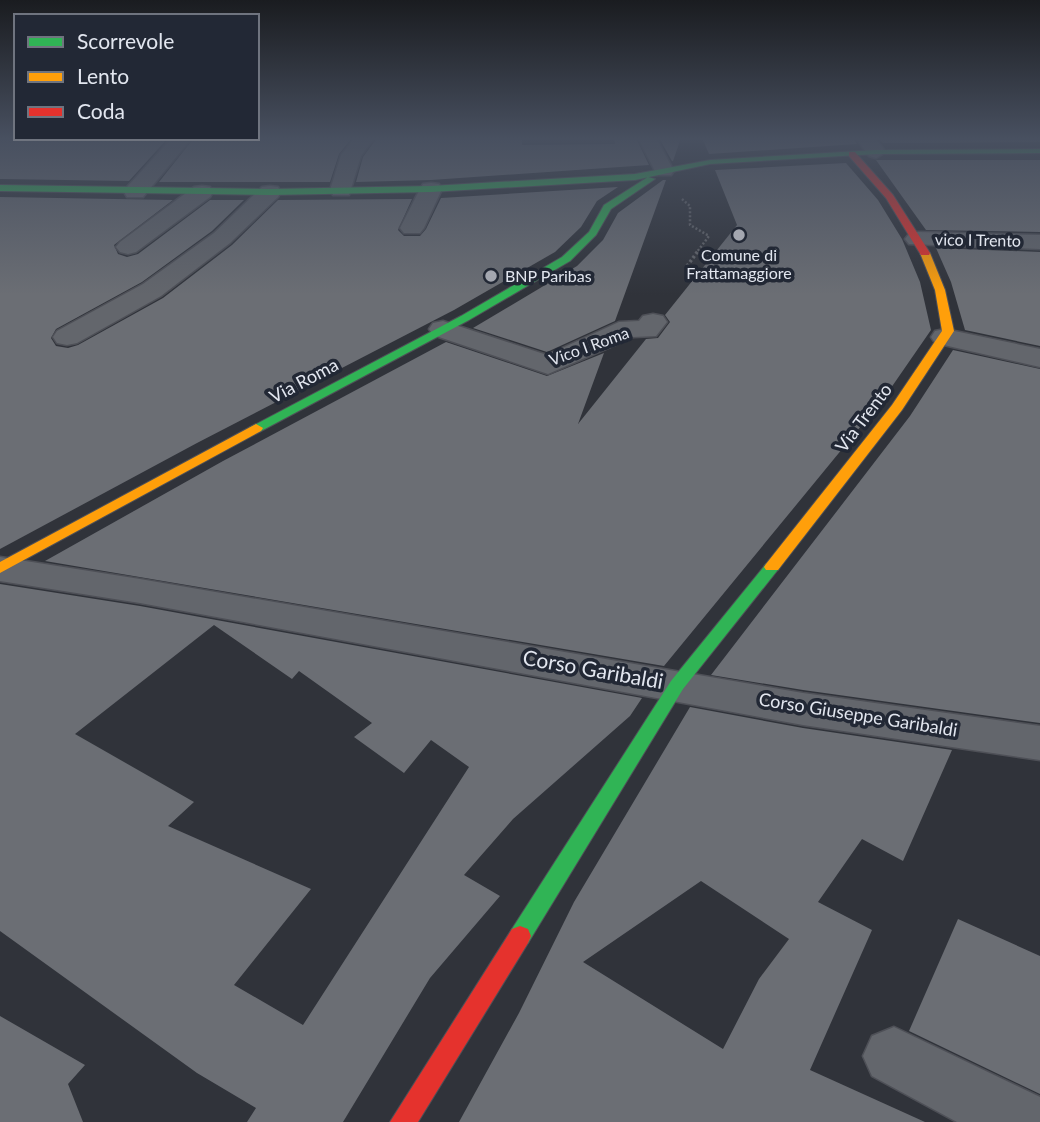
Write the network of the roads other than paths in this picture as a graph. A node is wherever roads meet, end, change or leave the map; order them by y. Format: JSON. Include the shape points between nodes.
{"nodes":[{"id":1,"x":80,"y":190,"type":"edge"},
{"id":2,"x":370,"y":190,"type":"edge"},
{"id":3,"x":430,"y":190,"type":"edge"},
{"id":4,"x":597,"y":190,"type":"edge"},
{"id":5,"x":633,"y":190,"type":"edge"},
{"id":6,"x":885,"y":190,"type":"edge"},
{"id":7,"x":341,"y":191,"type":"joint"},
{"id":8,"x":135,"y":192,"type":"joint"},
{"id":9,"x":202,"y":192,"type":"junction"},
{"id":10,"x":270,"y":192,"type":"junction"},
{"id":11,"x":607,"y":207,"type":"junction"},
{"id":12,"x":411,"y":228,"type":"dead end"},
{"id":13,"x":917,"y":239,"type":"junction"},
{"id":14,"x":1040,"y":242,"type":"edge"},
{"id":15,"x":128,"y":247,"type":"dead end"},
{"id":16,"x":653,"y":322,"type":"dead end"},
{"id":17,"x":443,"y":330,"type":"junction"},
{"id":18,"x":67,"y":337,"type":"dead end"},
{"id":19,"x":945,"y":337,"type":"junction"},
{"id":20,"x":1040,"y":358,"type":"edge"},
{"id":21,"x":0,"y":569,"type":"edge"},
{"id":22,"x":677,"y":685,"type":"junction"},
{"id":23,"x":1040,"y":743,"type":"edge"},
{"id":24,"x":894,"y":1056,"type":"dead end"},
{"id":25,"x":404,"y":1122,"type":"edge"},
{"id":26,"x":1022,"y":1122,"type":"edge"}],
"edges":[{"from":1,"to":8,"type":"street"},
{"from":2,"to":7,"type":"street"},
{"from":3,"to":12,"type":"street"},
{"from":4,"to":11,"type":"street","via":[[605,196]]},
{"from":5,"to":11,"type":"street","name":"Via Roma"},
{"from":6,"to":13,"type":"street"},
{"from":7,"to":10,"type":"street"},
{"from":8,"to":9,"type":"street"},
{"from":9,"to":10,"type":"street"},
{"from":9,"to":15,"type":"street"},
{"from":10,"to":18,"type":"street","via":[[222,239],[152,290]]},
{"from":11,"to":17,"type":"street","name":"Via Roma","via":[[593,233],[566,259]]},
{"from":13,"to":14,"type":"street","name":"vico I Trento"},
{"from":13,"to":19,"type":"street","via":[[938,282],[948,331]]},
{"from":16,"to":17,"type":"street","name":"Vico I Roma","via":[[646,330],[629,328],[548,365]]},
{"from":17,"to":21,"type":"street","name":"Via Roma"},
{"from":19,"to":20,"type":"street"},
{"from":19,"to":22,"type":"street","name":"Via Trento","via":[[825,501]]},
{"from":21,"to":22,"type":"street","name":"Corso Garibaldi"},
{"from":22,"to":23,"type":"street","name":"Corso Giuseppe Garibaldi","via":[[803,709]]},
{"from":22,"to":25,"type":"street","name":"Corso Garibaldi"},
{"from":24,"to":26,"type":"street"}]}
